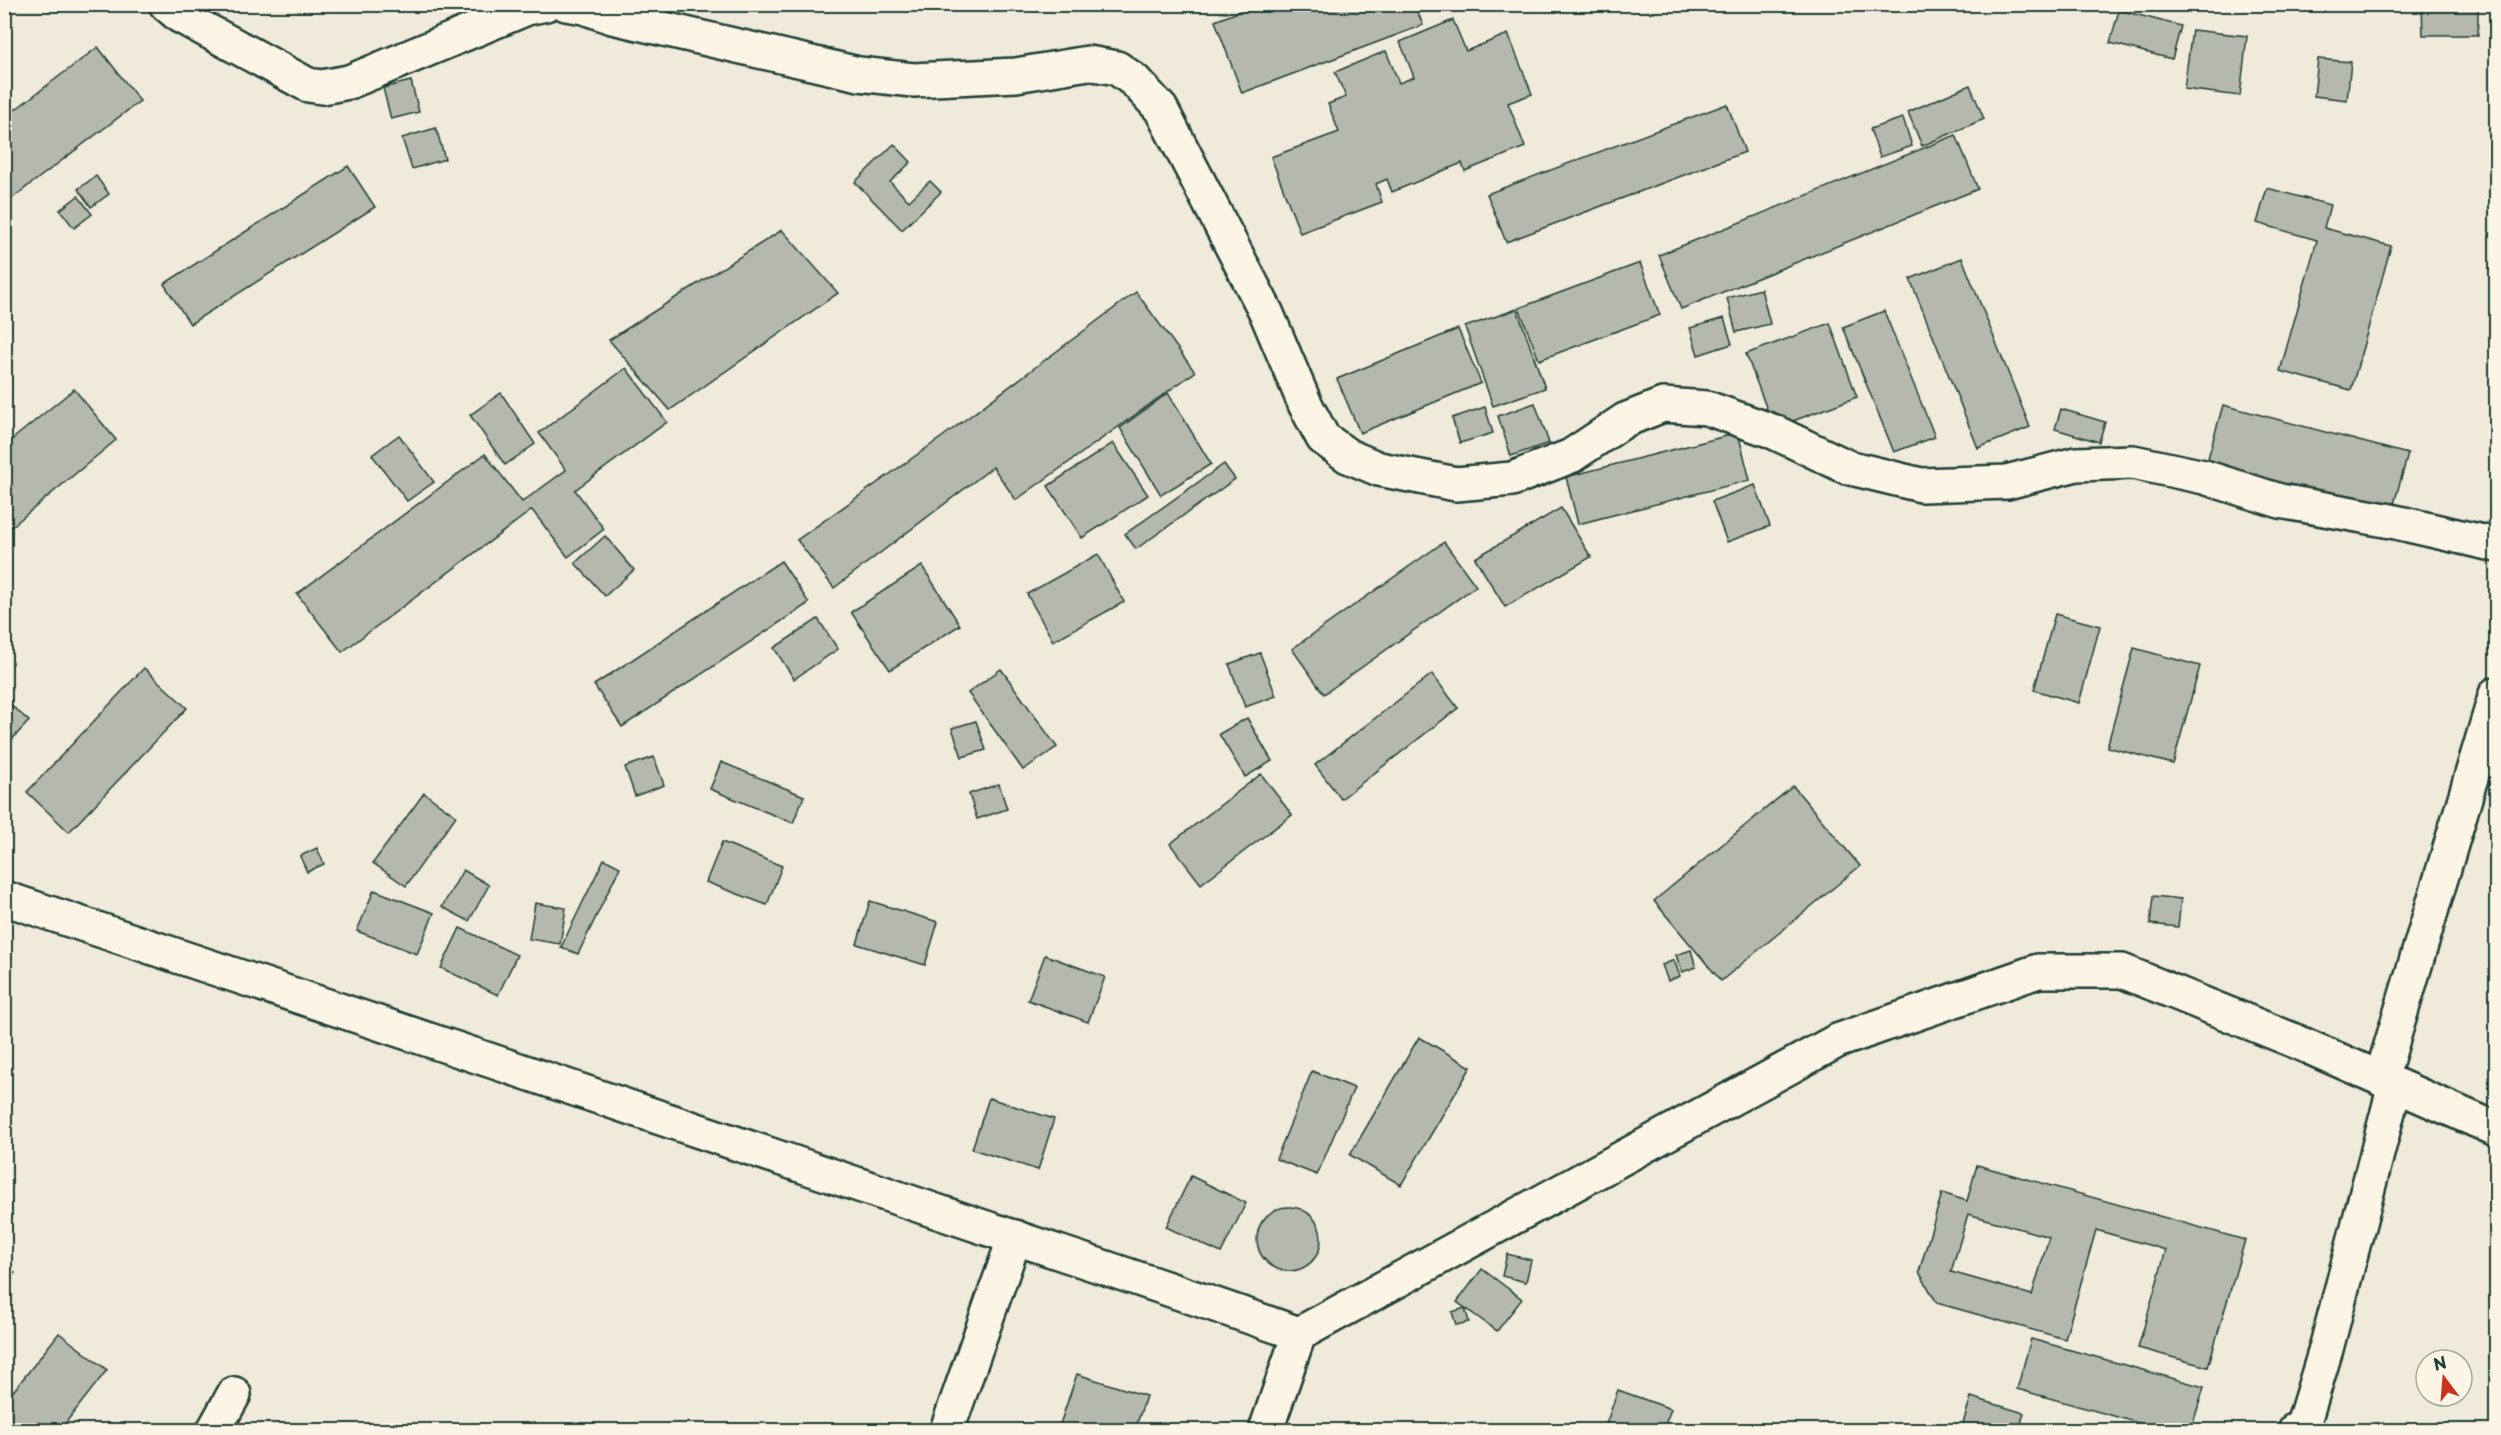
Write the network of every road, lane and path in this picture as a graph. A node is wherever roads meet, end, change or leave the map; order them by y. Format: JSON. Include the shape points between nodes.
{"nodes":[{"id":1,"x":166,"y":4,"type":"edge"},
{"id":2,"x":546,"y":4,"type":"edge"},
{"id":3,"x":566,"y":4,"type":"edge"},
{"id":4,"x":2496,"y":545,"type":"edge"},
{"id":5,"x":2496,"y":694,"type":"edge"},
{"id":6,"x":4,"y":898,"type":"edge"},
{"id":7,"x":2388,"y":1082,"type":"junction"},
{"id":8,"x":2496,"y":1129,"type":"edge"},
{"id":9,"x":1015,"y":1236,"type":"junction"},
{"id":10,"x":1299,"y":1334,"type":"junction"},
{"id":11,"x":234,"y":1394,"type":"dead end"},
{"id":12,"x":2301,"y":1429,"type":"edge"},
{"id":13,"x":214,"y":1431,"type":"edge"},
{"id":14,"x":947,"y":1431,"type":"edge"},
{"id":15,"x":1266,"y":1431,"type":"edge"}],
"edges":[{"from":1,"to":2,"type":"street","via":[[243,51],[308,84],[322,87],[349,82],[527,8]]},
{"from":3,"to":4,"type":"street","via":[[859,74],[902,79],[985,77],[1088,63],[1117,68],[1161,109],[1266,312],[1323,438],[1348,456],[1379,470],[1456,484],[1512,479],[1571,456],[1625,420],[1663,405],[1707,408],[1772,431],[1847,467],[1921,485],[2007,482],[2076,464],[2133,462],[2204,477],[2280,501]]},
{"from":5,"to":7,"type":"street"},
{"from":6,"to":9,"type":"street"},
{"from":7,"to":8,"type":"street"},
{"from":7,"to":10,"type":"street","via":[[2122,971],[2038,970],[1837,1041]]},
{"from":7,"to":12,"type":"street","via":[[2329,1338]]},
{"from":9,"to":10,"type":"street"},
{"from":9,"to":14,"type":"street"},
{"from":10,"to":15,"type":"street"},
{"from":11,"to":13,"type":"street"}]}
